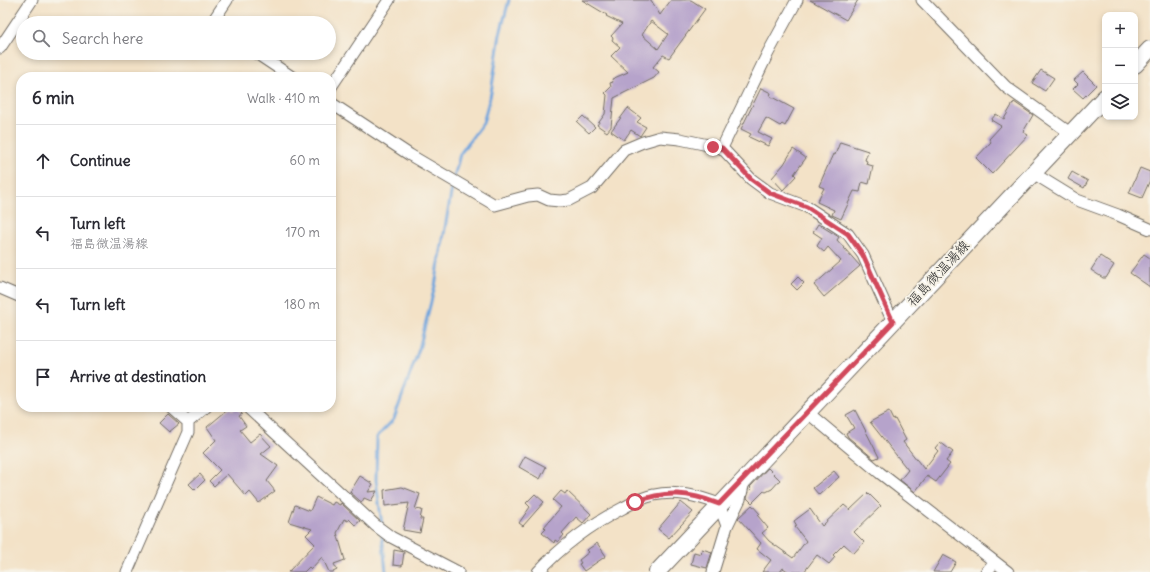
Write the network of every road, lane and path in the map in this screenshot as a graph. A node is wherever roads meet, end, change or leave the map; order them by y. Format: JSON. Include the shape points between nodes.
{"nodes":[{"id":1,"x":32,"y":0,"type":"edge"},
{"id":2,"x":226,"y":0,"type":"edge"},
{"id":3,"x":389,"y":0,"type":"edge"},
{"id":4,"x":797,"y":0,"type":"edge"},
{"id":5,"x":922,"y":0,"type":"edge"},
{"id":6,"x":21,"y":16,"type":"edge"},
{"id":7,"x":216,"y":16,"type":"edge"},
{"id":8,"x":16,"y":24,"type":"edge"},
{"id":9,"x":0,"y":48,"type":"edge"},
{"id":10,"x":1150,"y":49,"type":"edge"},
{"id":11,"x":266,"y":60,"type":"edge"},
{"id":12,"x":1138,"y":62,"type":"edge"},
{"id":13,"x":284,"y":72,"type":"edge"},
{"id":14,"x":336,"y":80,"type":"edge"},
{"id":15,"x":1102,"y":100,"type":"edge"},
{"id":16,"x":336,"y":106,"type":"edge"},
{"id":17,"x":1070,"y":133,"type":"junction"},
{"id":18,"x":722,"y":148,"type":"junction"},
{"id":19,"x":1033,"y":173,"type":"junction"},
{"id":20,"x":1150,"y":230,"type":"edge"},
{"id":21,"x":0,"y":289,"type":"edge"},
{"id":22,"x":16,"y":295,"type":"edge"},
{"id":23,"x":893,"y":322,"type":"junction"},
{"id":24,"x":177,"y":412,"type":"edge"},
{"id":25,"x":200,"y":412,"type":"edge"},
{"id":26,"x":251,"y":412,"type":"edge"},
{"id":27,"x":807,"y":412,"type":"junction"},
{"id":28,"x":188,"y":422,"type":"junction"},
{"id":29,"x":745,"y":477,"type":"junction"},
{"id":30,"x":719,"y":504,"type":"junction"},
{"id":31,"x":727,"y":526,"type":"junction"},
{"id":32,"x":994,"y":562,"type":"junction"},
{"id":33,"x":127,"y":572,"type":"edge"},
{"id":34,"x":458,"y":572,"type":"edge"},
{"id":35,"x":538,"y":572,"type":"edge"},
{"id":36,"x":657,"y":572,"type":"edge"},
{"id":37,"x":713,"y":572,"type":"edge"},
{"id":38,"x":986,"y":572,"type":"edge"},
{"id":39,"x":1008,"y":572,"type":"edge"}],
"edges":[{"from":1,"to":6,"type":"street"},
{"from":2,"to":7,"type":"street"},
{"from":3,"to":14,"type":"street"},
{"from":4,"to":18,"type":"street"},
{"from":5,"to":17,"type":"street","via":[[1000,81]]},
{"from":8,"to":9,"type":"street"},
{"from":10,"to":12,"type":"main road"},
{"from":11,"to":13,"type":"street"},
{"from":15,"to":17,"type":"main road","name":"福島微温湯線"},
{"from":16,"to":18,"type":"street","via":[[410,155],[495,205],[538,195],[560,202],[569,200],[592,188],[624,150],[643,142],[660,138],[680,139]]},
{"from":17,"to":19,"type":"main road","name":"福島微温湯線"},
{"from":18,"to":23,"type":"street","via":[[751,179],[770,193],[807,207],[848,234],[863,255]]},
{"from":19,"to":20,"type":"street","via":[[1077,200]]},
{"from":19,"to":23,"type":"main road","name":"福島微温湯線"},
{"from":21,"to":22,"type":"street"},
{"from":23,"to":27,"type":"main road","name":"福島微温湯線"},
{"from":24,"to":28,"type":"street"},
{"from":25,"to":28,"type":"street"},
{"from":26,"to":34,"type":"street","via":[[375,525],[391,537]]},
{"from":27,"to":29,"type":"main road","name":"福島微温湯線"},
{"from":27,"to":32,"type":"street"},
{"from":28,"to":33,"type":"street","via":[[188,432]]},
{"from":29,"to":30,"type":"main road","name":"福島微温湯線"},
{"from":29,"to":31,"type":"street","via":[[740,499]]},
{"from":30,"to":31,"type":"street"},
{"from":30,"to":35,"type":"street","via":[[685,494],[653,495],[610,514],[579,534],[556,552]]},
{"from":30,"to":36,"type":"main road","name":"福島微温湯線"},
{"from":31,"to":37,"type":"street"},
{"from":32,"to":38,"type":"street"},
{"from":32,"to":39,"type":"street"}]}
